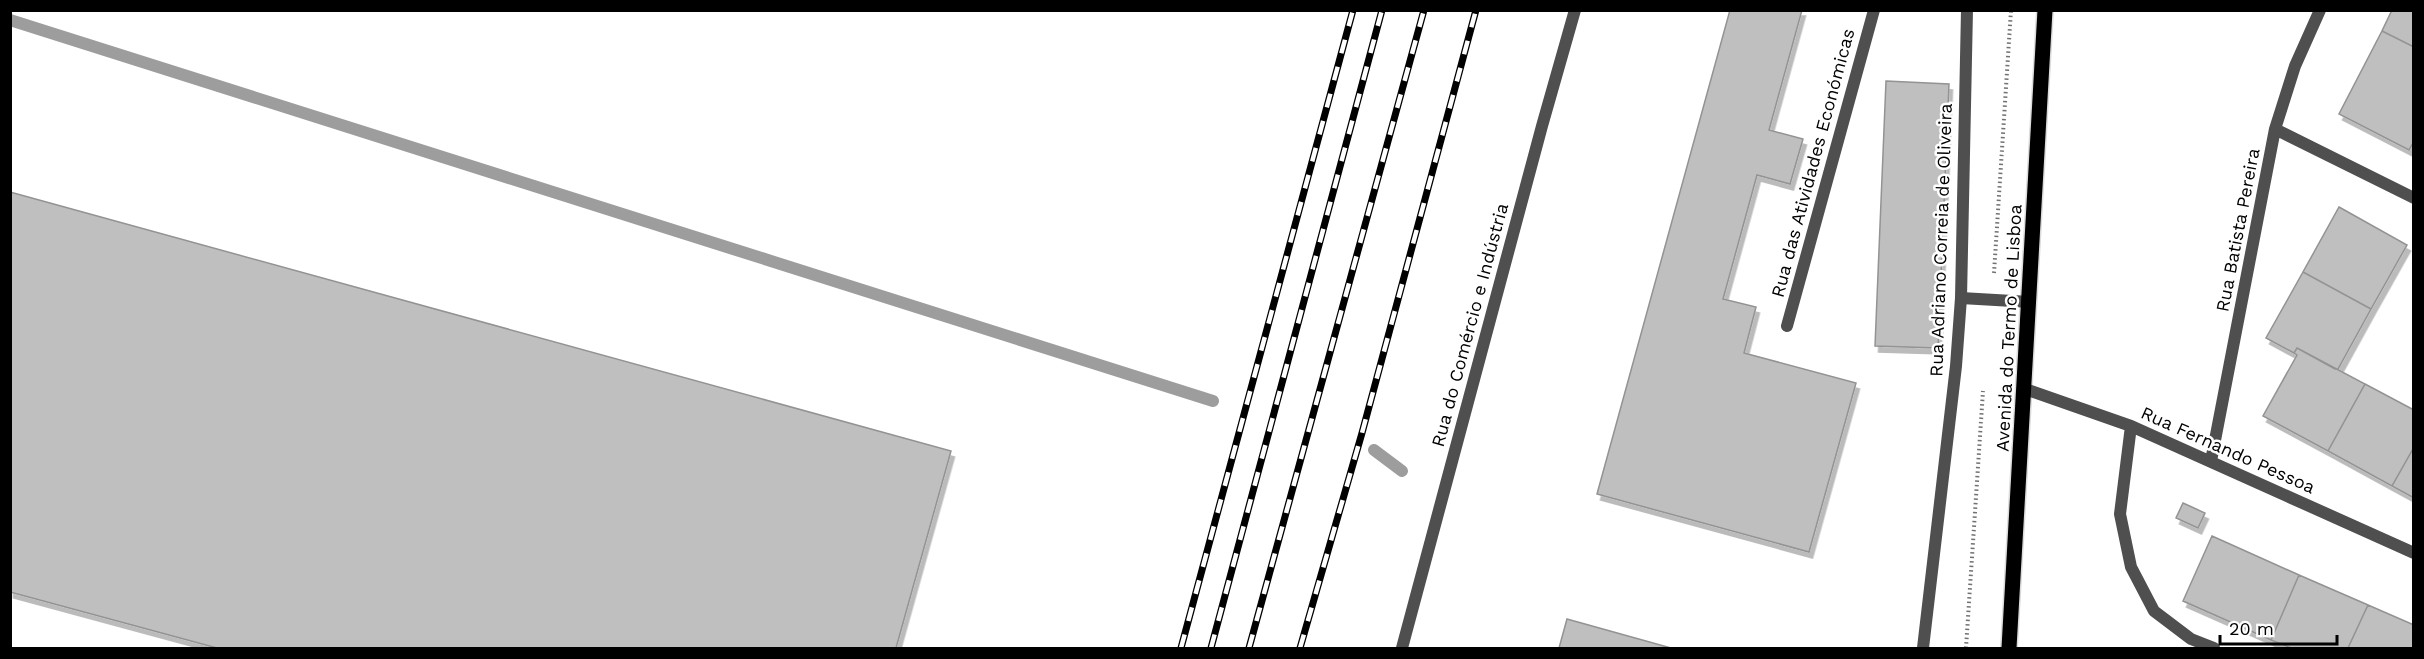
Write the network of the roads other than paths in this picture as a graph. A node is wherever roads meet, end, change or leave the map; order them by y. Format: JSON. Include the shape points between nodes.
{"nodes":[{"id":1,"x":1575,"y":10,"type":"edge"},
{"id":2,"x":1874,"y":10,"type":"edge"},
{"id":3,"x":1967,"y":10,"type":"edge"},
{"id":4,"x":2045,"y":10,"type":"edge"},
{"id":5,"x":2320,"y":10,"type":"edge"},
{"id":6,"x":2275,"y":129,"type":"junction"},
{"id":7,"x":2414,"y":198,"type":"edge"},
{"id":8,"x":1961,"y":298,"type":"junction"},
{"id":9,"x":2030,"y":302,"type":"junction"},
{"id":10,"x":1787,"y":326,"type":"dead end"},
{"id":11,"x":2025,"y":389,"type":"junction"},
{"id":12,"x":2131,"y":426,"type":"junction"},
{"id":13,"x":2211,"y":461,"type":"junction"},
{"id":14,"x":2414,"y":554,"type":"edge"},
{"id":15,"x":1402,"y":648,"type":"edge"},
{"id":16,"x":1923,"y":648,"type":"edge"},
{"id":17,"x":2009,"y":648,"type":"edge"},
{"id":18,"x":2214,"y":648,"type":"edge"}],
"edges":[{"from":1,"to":15,"type":"street","name":"Rua do Comércio e Indústria"},
{"from":2,"to":10,"type":"street","name":"Rua das Atividades Económicas"},
{"from":3,"to":8,"type":"street","name":"Rua Adriano Correia de Oliveira"},
{"from":4,"to":9,"type":"main road","name":"Avenida do Termo de Lisboa"},
{"from":5,"to":6,"type":"street","name":"Rua Batista Pereira","via":[[2295,66]]},
{"from":6,"to":7,"type":"street"},
{"from":6,"to":13,"type":"street","name":"Rua Batista Pereira"},
{"from":8,"to":9,"type":"street"},
{"from":8,"to":16,"type":"street","name":"Rua Adriano Correia de Oliveira"},
{"from":9,"to":11,"type":"main road","name":"Avenida do Termo de Lisboa"},
{"from":11,"to":12,"type":"street","name":"Rua Fernando Pessoa"},
{"from":11,"to":17,"type":"main road","name":"Avenida do Termo de Lisboa"},
{"from":12,"to":13,"type":"street","name":"Rua Fernando Pessoa"},
{"from":12,"to":18,"type":"street","via":[[2120,514],[2131,567],[2154,611],[2192,639]]},
{"from":13,"to":14,"type":"street","name":"Rua Fernando Pessoa"}]}
